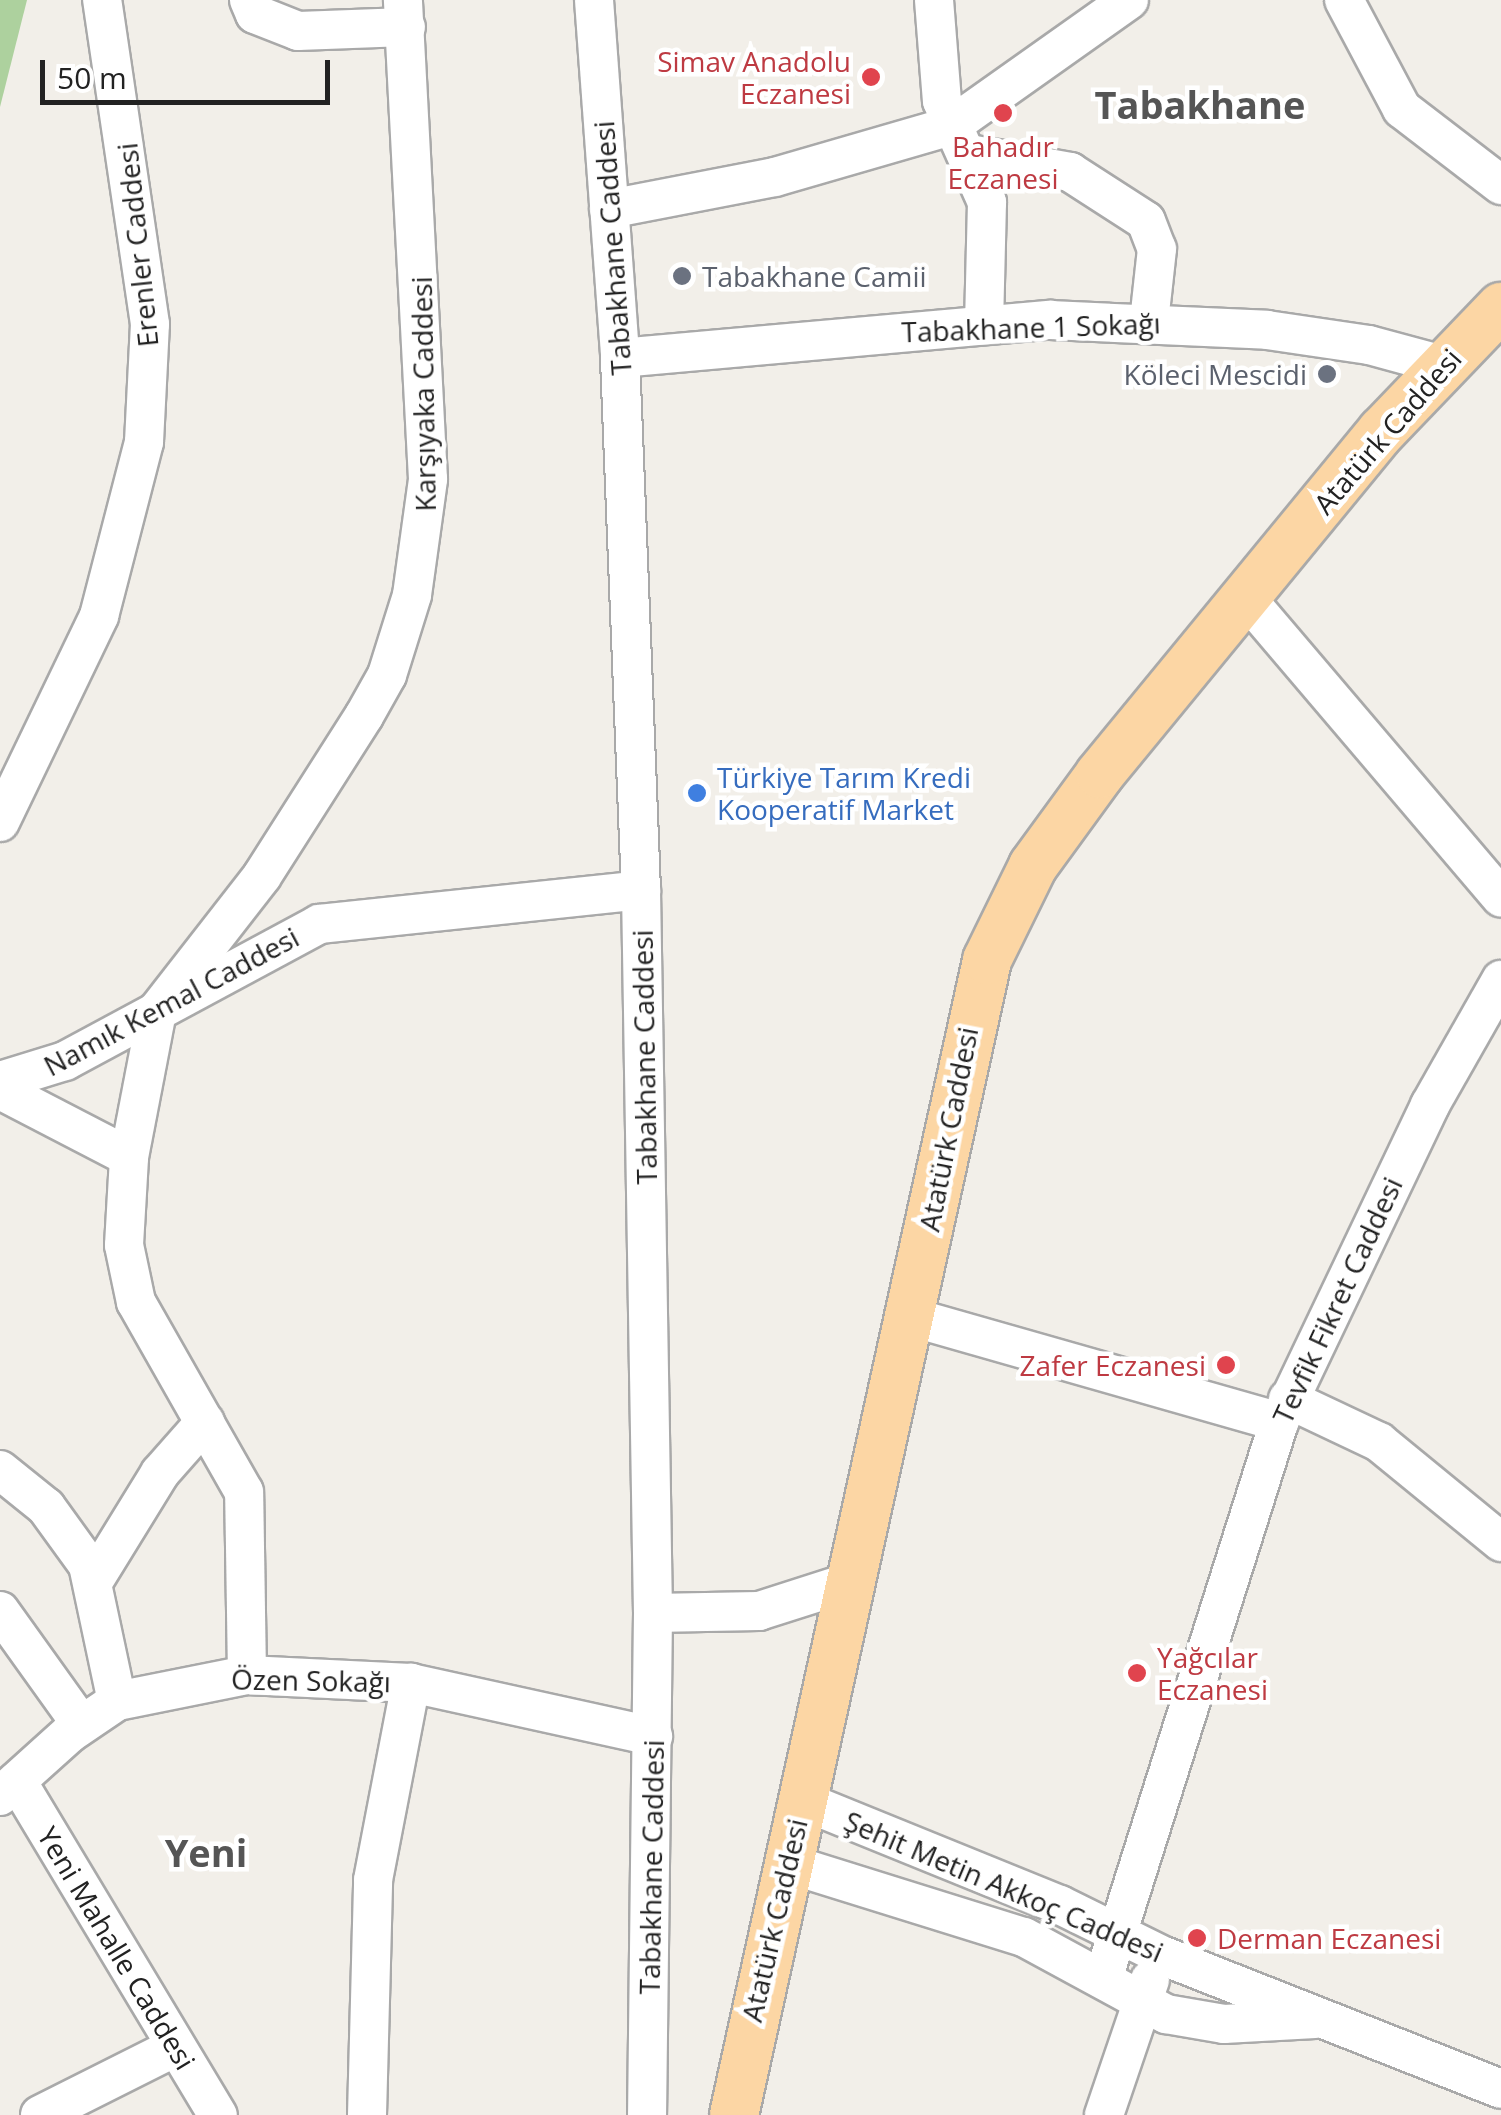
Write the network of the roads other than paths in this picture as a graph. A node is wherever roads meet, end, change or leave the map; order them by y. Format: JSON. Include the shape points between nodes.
{"nodes":[{"id":1,"x":102,"y":0,"type":"edge"},
{"id":2,"x":249,"y":0,"type":"edge"},
{"id":3,"x":594,"y":0,"type":"edge"},
{"id":4,"x":934,"y":0,"type":"edge"},
{"id":5,"x":1128,"y":0,"type":"edge"},
{"id":6,"x":1344,"y":0,"type":"edge"},
{"id":7,"x":405,"y":13,"type":"edge"},
{"id":8,"x":960,"y":140,"type":"junction"},
{"id":9,"x":1501,"y":185,"type":"edge"},
{"id":10,"x":609,"y":210,"type":"junction"},
{"id":11,"x":1501,"y":307,"type":"edge"},
{"id":12,"x":984,"y":322,"type":"junction"},
{"id":13,"x":1149,"y":322,"type":"junction"},
{"id":14,"x":620,"y":358,"type":"junction"},
{"id":15,"x":1439,"y":364,"type":"junction"},
{"id":16,"x":1247,"y":599,"type":"junction"},
{"id":17,"x":0,"y":822,"type":"edge"},
{"id":18,"x":641,"y":890,"type":"junction"},
{"id":19,"x":1501,"y":897,"type":"edge"},
{"id":20,"x":1501,"y":980,"type":"edge"},
{"id":21,"x":157,"y":1011,"type":"junction"},
{"id":22,"x":0,"y":1081,"type":"edge"},
{"id":23,"x":0,"y":1090,"type":"edge"},
{"id":24,"x":129,"y":1157,"type":"junction"},
{"id":25,"x":911,"y":1318,"type":"junction"},
{"id":26,"x":1283,"y":1410,"type":"junction"},
{"id":27,"x":205,"y":1422,"type":"junction"},
{"id":28,"x":0,"y":1470,"type":"edge"},
{"id":29,"x":1501,"y":1542,"type":"edge"},
{"id":30,"x":854,"y":1581,"type":"junction"},
{"id":31,"x":93,"y":1582,"type":"junction"},
{"id":32,"x":0,"y":1612,"type":"edge"},
{"id":33,"x":653,"y":1613,"type":"junction"},
{"id":34,"x":247,"y":1675,"type":"junction"},
{"id":35,"x":412,"y":1683,"type":"junction"},
{"id":36,"x":117,"y":1701,"type":"junction"},
{"id":37,"x":81,"y":1724,"type":"junction"},
{"id":38,"x":653,"y":1736,"type":"junction"},
{"id":39,"x":5,"y":1789,"type":"edge"},
{"id":40,"x":801,"y":1800,"type":"junction"},
{"id":41,"x":786,"y":1863,"type":"junction"},
{"id":42,"x":1115,"y":1933,"type":"junction"},
{"id":43,"x":1160,"y":1955,"type":"junction"},
{"id":44,"x":1102,"y":1979,"type":"junction"},
{"id":45,"x":1142,"y":2002,"type":"junction"},
{"id":46,"x":1317,"y":2018,"type":"junction"},
{"id":47,"x":175,"y":2047,"type":"junction"},
{"id":48,"x":1501,"y":2089,"type":"edge"},
{"id":49,"x":40,"y":2115,"type":"edge"},
{"id":50,"x":218,"y":2115,"type":"edge"},
{"id":51,"x":367,"y":2115,"type":"edge"},
{"id":52,"x":648,"y":2115,"type":"edge"},
{"id":53,"x":734,"y":2115,"type":"edge"},
{"id":54,"x":1104,"y":2115,"type":"edge"}],
"edges":[{"from":1,"to":17,"type":"street","name":"Erenler Caddesi","via":[[150,324],[144,442],[122,549],[99,616]]},
{"from":2,"to":7,"type":"street","via":[[255,14],[298,31]]},
{"from":3,"to":10,"type":"street","name":"Tabakhane Caddesi"},
{"from":4,"to":8,"type":"street","via":[[937,79]]},
{"from":5,"to":8,"type":"street"},
{"from":6,"to":9,"type":"street","via":[[1402,109]]},
{"from":7,"to":21,"type":"street","name":"Karşıyaka Caddesi","via":[[428,478],[412,594],[386,675],[364,716],[262,876]]},
{"from":8,"to":10,"type":"street"},
{"from":8,"to":12,"type":"street","via":[[990,228]]},
{"from":8,"to":13,"type":"street","via":[[1070,172],[1130,206],[1154,233],[1157,249]]},
{"from":10,"to":14,"type":"street","name":"Tabakhane Caddesi"},
{"from":11,"to":15,"type":"main road","name":"Atatürk Caddesi"},
{"from":12,"to":13,"type":"street","name":"Tabakhane 1 Sokağı"},
{"from":12,"to":14,"type":"street","name":"Tabakhane 1 Sokağı"},
{"from":13,"to":15,"type":"street","name":"Tabakhane 1 Sokağı","via":[[1320,336]]},
{"from":14,"to":18,"type":"street","name":"Tabakhane Caddesi"},
{"from":15,"to":16,"type":"main road","name":"Atatürk Caddesi"},
{"from":16,"to":19,"type":"street"},
{"from":16,"to":25,"type":"main road","name":"Atatürk Caddesi","via":[[1058,827],[1009,910],[971,1015]]},
{"from":18,"to":21,"type":"street","name":"Namık Kemal Caddesi","via":[[318,924]]},
{"from":18,"to":33,"type":"street","name":"Tabakhane Caddesi"},
{"from":20,"to":26,"type":"street","name":"Tevfik Fikret Caddesi","via":[[1430,1105]]},
{"from":21,"to":22,"type":"street","name":"Namık Kemal Caddesi","via":[[65,1061]]},
{"from":21,"to":24,"type":"street"},
{"from":23,"to":24,"type":"street"},
{"from":24,"to":27,"type":"street","via":[[124,1245],[136,1302]]},
{"from":25,"to":26,"type":"street"},
{"from":25,"to":30,"type":"main road","name":"Atatürk Caddesi"},
{"from":26,"to":29,"type":"street","via":[[1379,1442]]},
{"from":26,"to":42,"type":"street","name":"Tevfik Fikret Caddesi"},
{"from":27,"to":31,"type":"street","via":[[160,1473]]},
{"from":27,"to":34,"type":"street","via":[[248,1509]]},
{"from":28,"to":31,"type":"street","via":[[46,1507],[78,1547]]},
{"from":30,"to":33,"type":"street","via":[[759,1611]]},
{"from":30,"to":40,"type":"main road","name":"Atatürk Caddesi"},
{"from":31,"to":36,"type":"street"},
{"from":32,"to":37,"type":"street"},
{"from":33,"to":38,"type":"street","name":"Tabakhane Caddesi"},
{"from":34,"to":35,"type":"street","name":"Özen Sokağı"},
{"from":34,"to":36,"type":"street","name":"Özen Sokağı"},
{"from":35,"to":38,"type":"street","name":"Özen Sokağı"},
{"from":35,"to":51,"type":"street","via":[[373,1880]]},
{"from":36,"to":37,"type":"street","name":"Özen Sokağı"},
{"from":37,"to":39,"type":"street","name":"Özen Sokağı"},
{"from":38,"to":52,"type":"street","name":"Tabakhane Caddesi"},
{"from":39,"to":47,"type":"street","name":"Yeni Mahalle Caddesi"},
{"from":40,"to":41,"type":"main road","name":"Atatürk Caddesi"},
{"from":40,"to":42,"type":"street","name":"Şehit Metin Akkoç Caddesi"},
{"from":41,"to":44,"type":"street","name":"Şehit Metin Akkoç Caddesi","via":[[1024,1937]]},
{"from":41,"to":53,"type":"main road","name":"Atatürk Caddesi"},
{"from":42,"to":43,"type":"street","name":"Şehit Metin Akkoç Caddesi"},
{"from":42,"to":44,"type":"street","name":"Tevfik Fikret Caddesi"},
{"from":43,"to":45,"type":"street"},
{"from":43,"to":46,"type":"street","name":"Şehit Metin Akkoç Caddesi","via":[[1259,1988]]},
{"from":44,"to":45,"type":"street","name":"Şehit Metin Akkoç Caddesi"},
{"from":45,"to":46,"type":"street","name":"Şehit Metin Akkoç Caddesi","via":[[1193,2022]]},
{"from":45,"to":54,"type":"street"},
{"from":46,"to":48,"type":"street","name":"Şehit Metin Akkoç Caddesi"},
{"from":47,"to":49,"type":"street"},
{"from":47,"to":50,"type":"street","name":"Yeni Mahalle Caddesi"}]}
